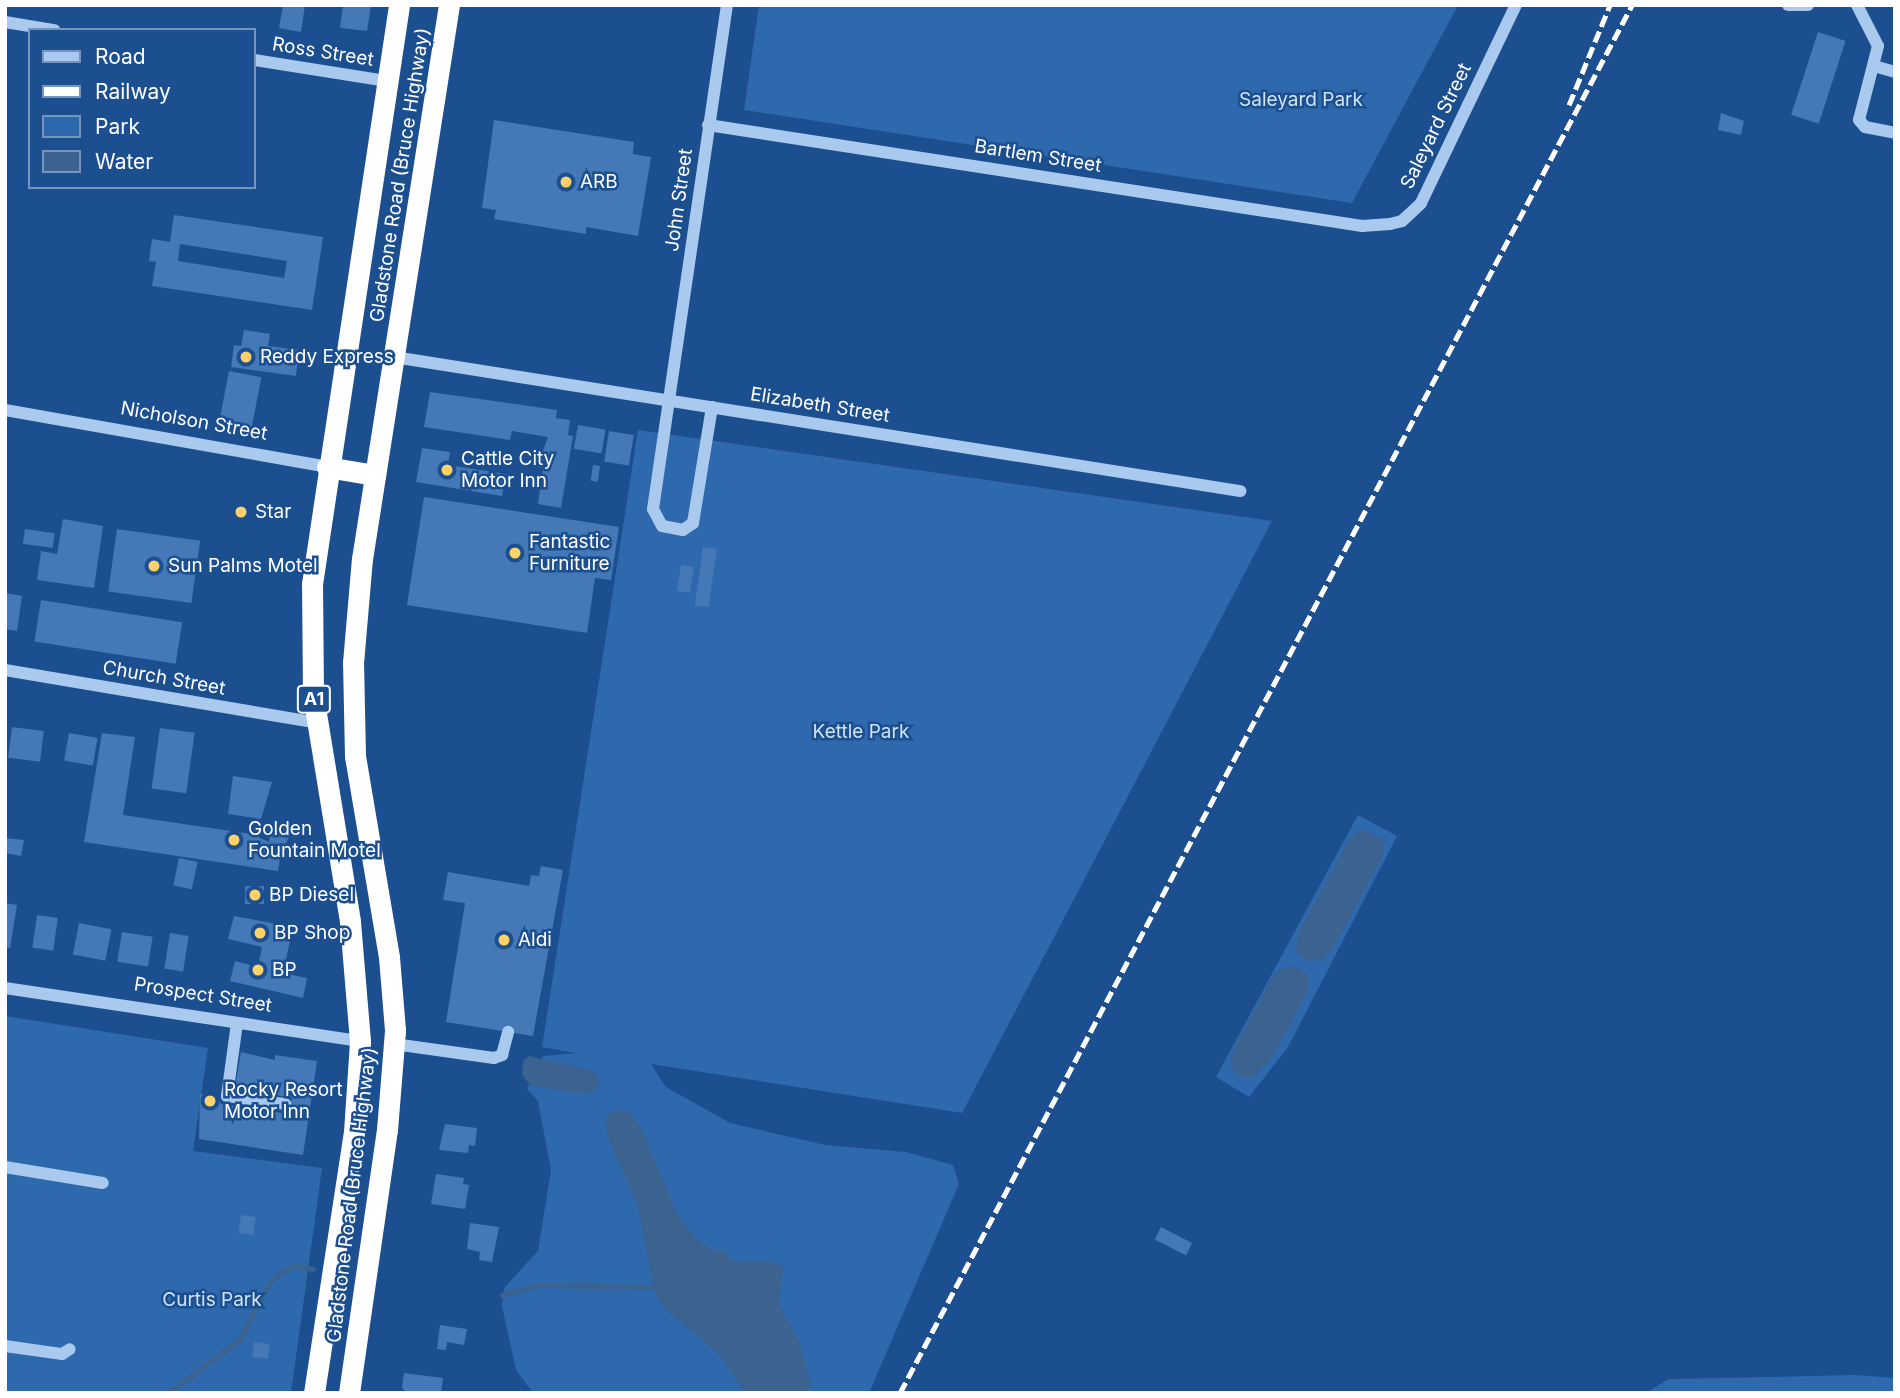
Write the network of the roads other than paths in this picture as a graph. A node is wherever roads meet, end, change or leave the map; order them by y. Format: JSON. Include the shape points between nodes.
{"nodes":[{"id":1,"x":399,"y":5,"type":"edge"},
{"id":2,"x":449,"y":5,"type":"edge"},
{"id":3,"x":727,"y":5,"type":"edge"},
{"id":4,"x":1516,"y":5,"type":"edge"},
{"id":5,"x":1788,"y":5,"type":"edge"},
{"id":6,"x":1808,"y":5,"type":"edge"},
{"id":7,"x":1857,"y":5,"type":"edge"},
{"id":8,"x":5,"y":22,"type":"edge"},
{"id":9,"x":42,"y":28,"type":"edge"},
{"id":10,"x":256,"y":60,"type":"edge"},
{"id":11,"x":1874,"y":66,"type":"junction"},
{"id":12,"x":1895,"y":72,"type":"edge"},
{"id":13,"x":387,"y":81,"type":"junction"},
{"id":14,"x":708,"y":125,"type":"junction"},
{"id":15,"x":1895,"y":134,"type":"edge"},
{"id":16,"x":1362,"y":226,"type":"joint"},
{"id":17,"x":394,"y":357,"type":"junction"},
{"id":18,"x":671,"y":400,"type":"junction"},
{"id":19,"x":712,"y":407,"type":"junction"},
{"id":20,"x":5,"y":410,"type":"edge"},
{"id":21,"x":327,"y":467,"type":"junction"},
{"id":22,"x":375,"y":475,"type":"junction"},
{"id":23,"x":1240,"y":491,"type":"dead end"},
{"id":24,"x":5,"y":670,"type":"edge"},
{"id":25,"x":317,"y":723,"type":"junction"},
{"id":26,"x":5,"y":988,"type":"edge"},
{"id":27,"x":237,"y":1023,"type":"junction"},
{"id":28,"x":508,"y":1032,"type":"dead end"},
{"id":29,"x":360,"y":1041,"type":"junction"},
{"id":30,"x":394,"y":1044,"type":"junction"},
{"id":31,"x":285,"y":1104,"type":"dead end"},
{"id":32,"x":5,"y":1167,"type":"edge"},
{"id":33,"x":103,"y":1183,"type":"dead end"},
{"id":34,"x":5,"y":1346,"type":"edge"},
{"id":35,"x":70,"y":1349,"type":"dead end"},
{"id":36,"x":314,"y":1393,"type":"edge"},
{"id":37,"x":349,"y":1393,"type":"edge"}],
"edges":[{"from":1,"to":13,"type":"highway","name":"Gladstone Road (Bruce Highway)","number":"A1"},
{"from":2,"to":17,"type":"highway","name":"Gladstone Road (Bruce Highway)","number":"A1"},
{"from":3,"to":14,"type":"street","name":"John Street"},
{"from":4,"to":16,"type":"street","name":"Saleyard Street","via":[[1421,203],[1402,221]]},
{"from":5,"to":6,"type":"street"},
{"from":7,"to":11,"type":"street","via":[[1878,41]]},
{"from":8,"to":9,"type":"street"},
{"from":10,"to":13,"type":"street","name":"Ross Street"},
{"from":11,"to":12,"type":"street"},
{"from":11,"to":15,"type":"street","via":[[1859,120],[1866,127]]},
{"from":13,"to":21,"type":"highway","name":"Gladstone Road (Bruce Highway)","number":"A1"},
{"from":14,"to":16,"type":"street","name":"Bartlem Street"},
{"from":14,"to":18,"type":"street","name":"John Street"},
{"from":17,"to":18,"type":"street","name":"Elizabeth Street"},
{"from":17,"to":22,"type":"highway","name":"Gladstone Road (Bruce Highway)","number":"A1"},
{"from":18,"to":19,"type":"street","name":"Elizabeth Street"},
{"from":18,"to":19,"type":"street","name":"John Street","via":[[653,513],[657,522],[672,529],[689,527],[695,516]]},
{"from":19,"to":23,"type":"street","name":"Elizabeth Street"},
{"from":20,"to":21,"type":"street","name":"Nicholson Street"},
{"from":21,"to":22,"type":"highway","name":"Nicholson Street"},
{"from":21,"to":25,"type":"highway","name":"Gladstone Road (Bruce Highway)","number":"A1","via":[[310,631]]},
{"from":22,"to":30,"type":"highway","name":"Gladstone Road (Bruce Highway)","number":"A1","via":[[360,586],[352,721],[389,957]]},
{"from":24,"to":25,"type":"street","name":"Church Street"},
{"from":25,"to":29,"type":"highway","name":"Gladstone Road (Bruce Highway)","number":"A1","via":[[350,921]]},
{"from":26,"to":27,"type":"street","name":"Prospect Street"},
{"from":27,"to":29,"type":"street","name":"Prospect Street"},
{"from":27,"to":31,"type":"street","via":[[227,1096]]},
{"from":28,"to":30,"type":"street","via":[[502,1055],[494,1058]]},
{"from":29,"to":30,"type":"highway","name":"Prospect Street"},
{"from":29,"to":36,"type":"highway","name":"Gladstone Road (Bruce Highway)","number":"A1","via":[[354,1132]]},
{"from":30,"to":37,"type":"highway","name":"Gladstone Road (Bruce Highway)","number":"A1","via":[[387,1130]]},
{"from":32,"to":33,"type":"street"},
{"from":34,"to":35,"type":"street","via":[[62,1354]]}]}
